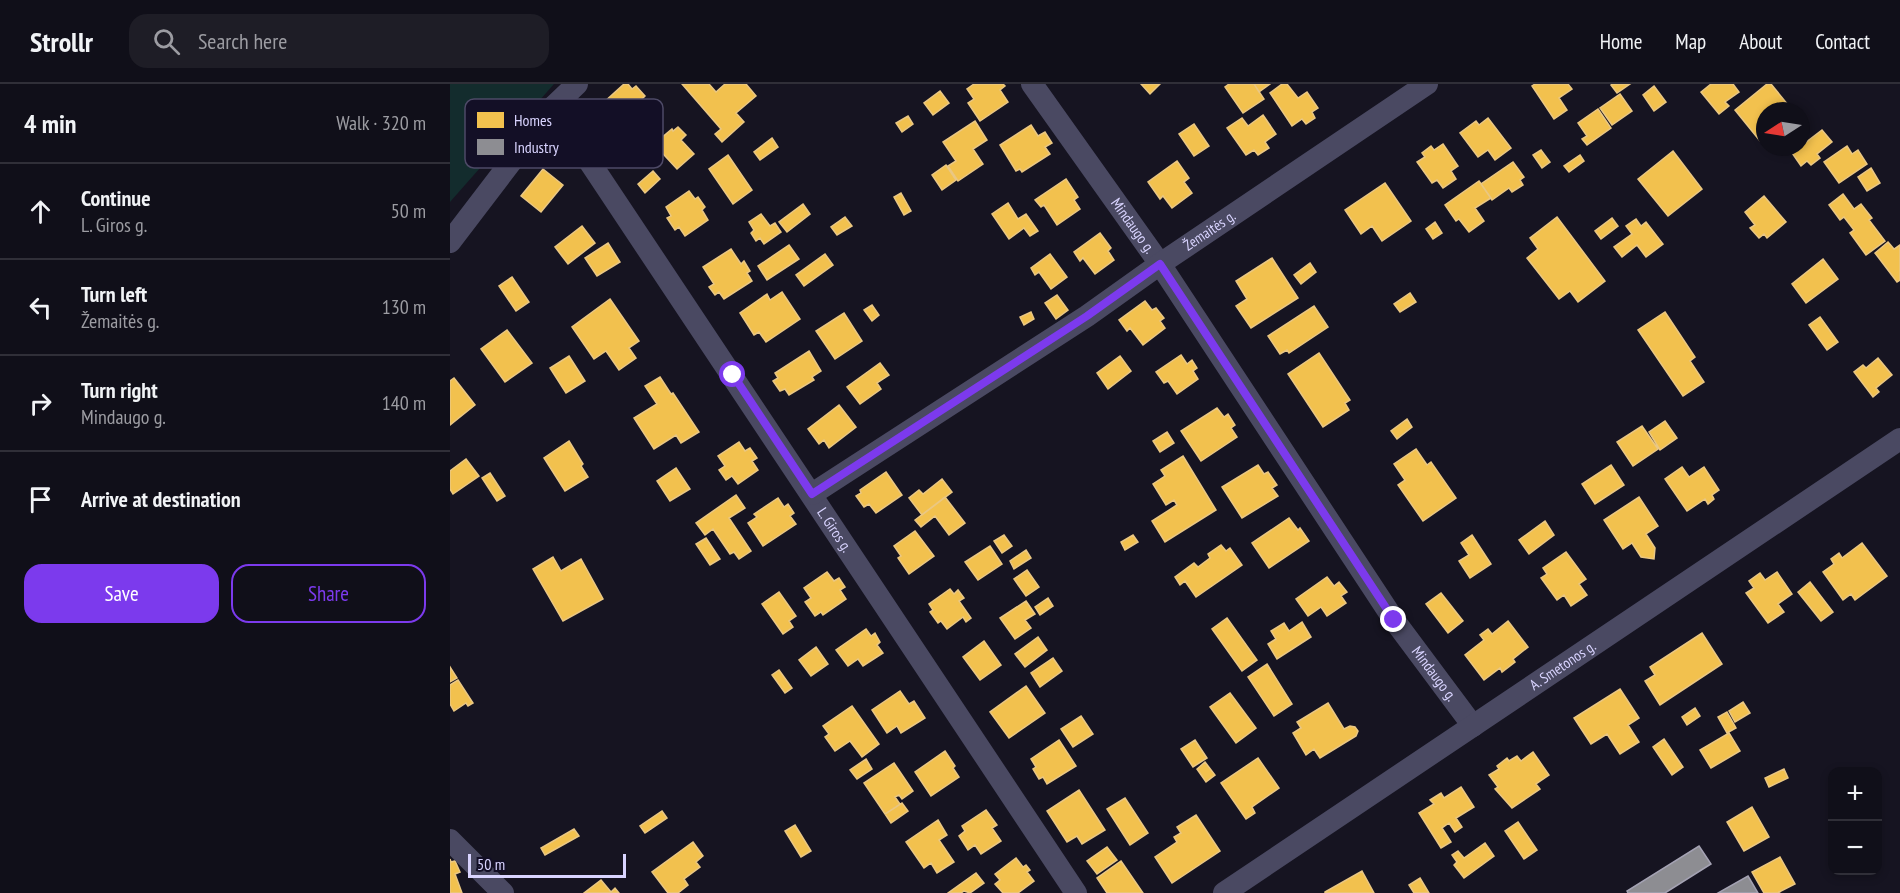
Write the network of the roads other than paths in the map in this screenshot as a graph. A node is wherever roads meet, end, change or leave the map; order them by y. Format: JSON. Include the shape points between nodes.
{"nodes":[{"id":1,"x":577,"y":84,"type":"edge"},
{"id":2,"x":1032,"y":84,"type":"edge"},
{"id":3,"x":1427,"y":84,"type":"edge"},
{"id":4,"x":562,"y":99,"type":"edge"},
{"id":5,"x":507,"y":168,"type":"edge"},
{"id":6,"x":595,"y":168,"type":"edge"},
{"id":7,"x":450,"y":242,"type":"edge"},
{"id":8,"x":1160,"y":264,"type":"junction"},
{"id":9,"x":1900,"y":439,"type":"edge"},
{"id":10,"x":812,"y":494,"type":"junction"},
{"id":11,"x":1473,"y":726,"type":"junction"},
{"id":12,"x":450,"y":840,"type":"edge"},
{"id":13,"x":503,"y":893,"type":"edge"},
{"id":14,"x":1076,"y":893,"type":"edge"},
{"id":15,"x":1224,"y":893,"type":"edge"}],
"edges":[{"from":1,"to":4,"type":"street"},
{"from":2,"to":8,"type":"street","name":"Mindaugo g."},
{"from":3,"to":8,"type":"street","name":"Žemaitės g."},
{"from":5,"to":7,"type":"street"},
{"from":6,"to":10,"type":"street","name":"L. Giros g."},
{"from":8,"to":10,"type":"street","name":"Žemaitės g.","via":[[1087,316]]},
{"from":8,"to":11,"type":"street","name":"Mindaugo g.","via":[[1394,620]]},
{"from":9,"to":11,"type":"street","name":"A. Smetonos g."},
{"from":10,"to":14,"type":"street","name":"L. Giros g."},
{"from":11,"to":15,"type":"street","name":"A. Smetonos g."},
{"from":12,"to":13,"type":"street"}]}
